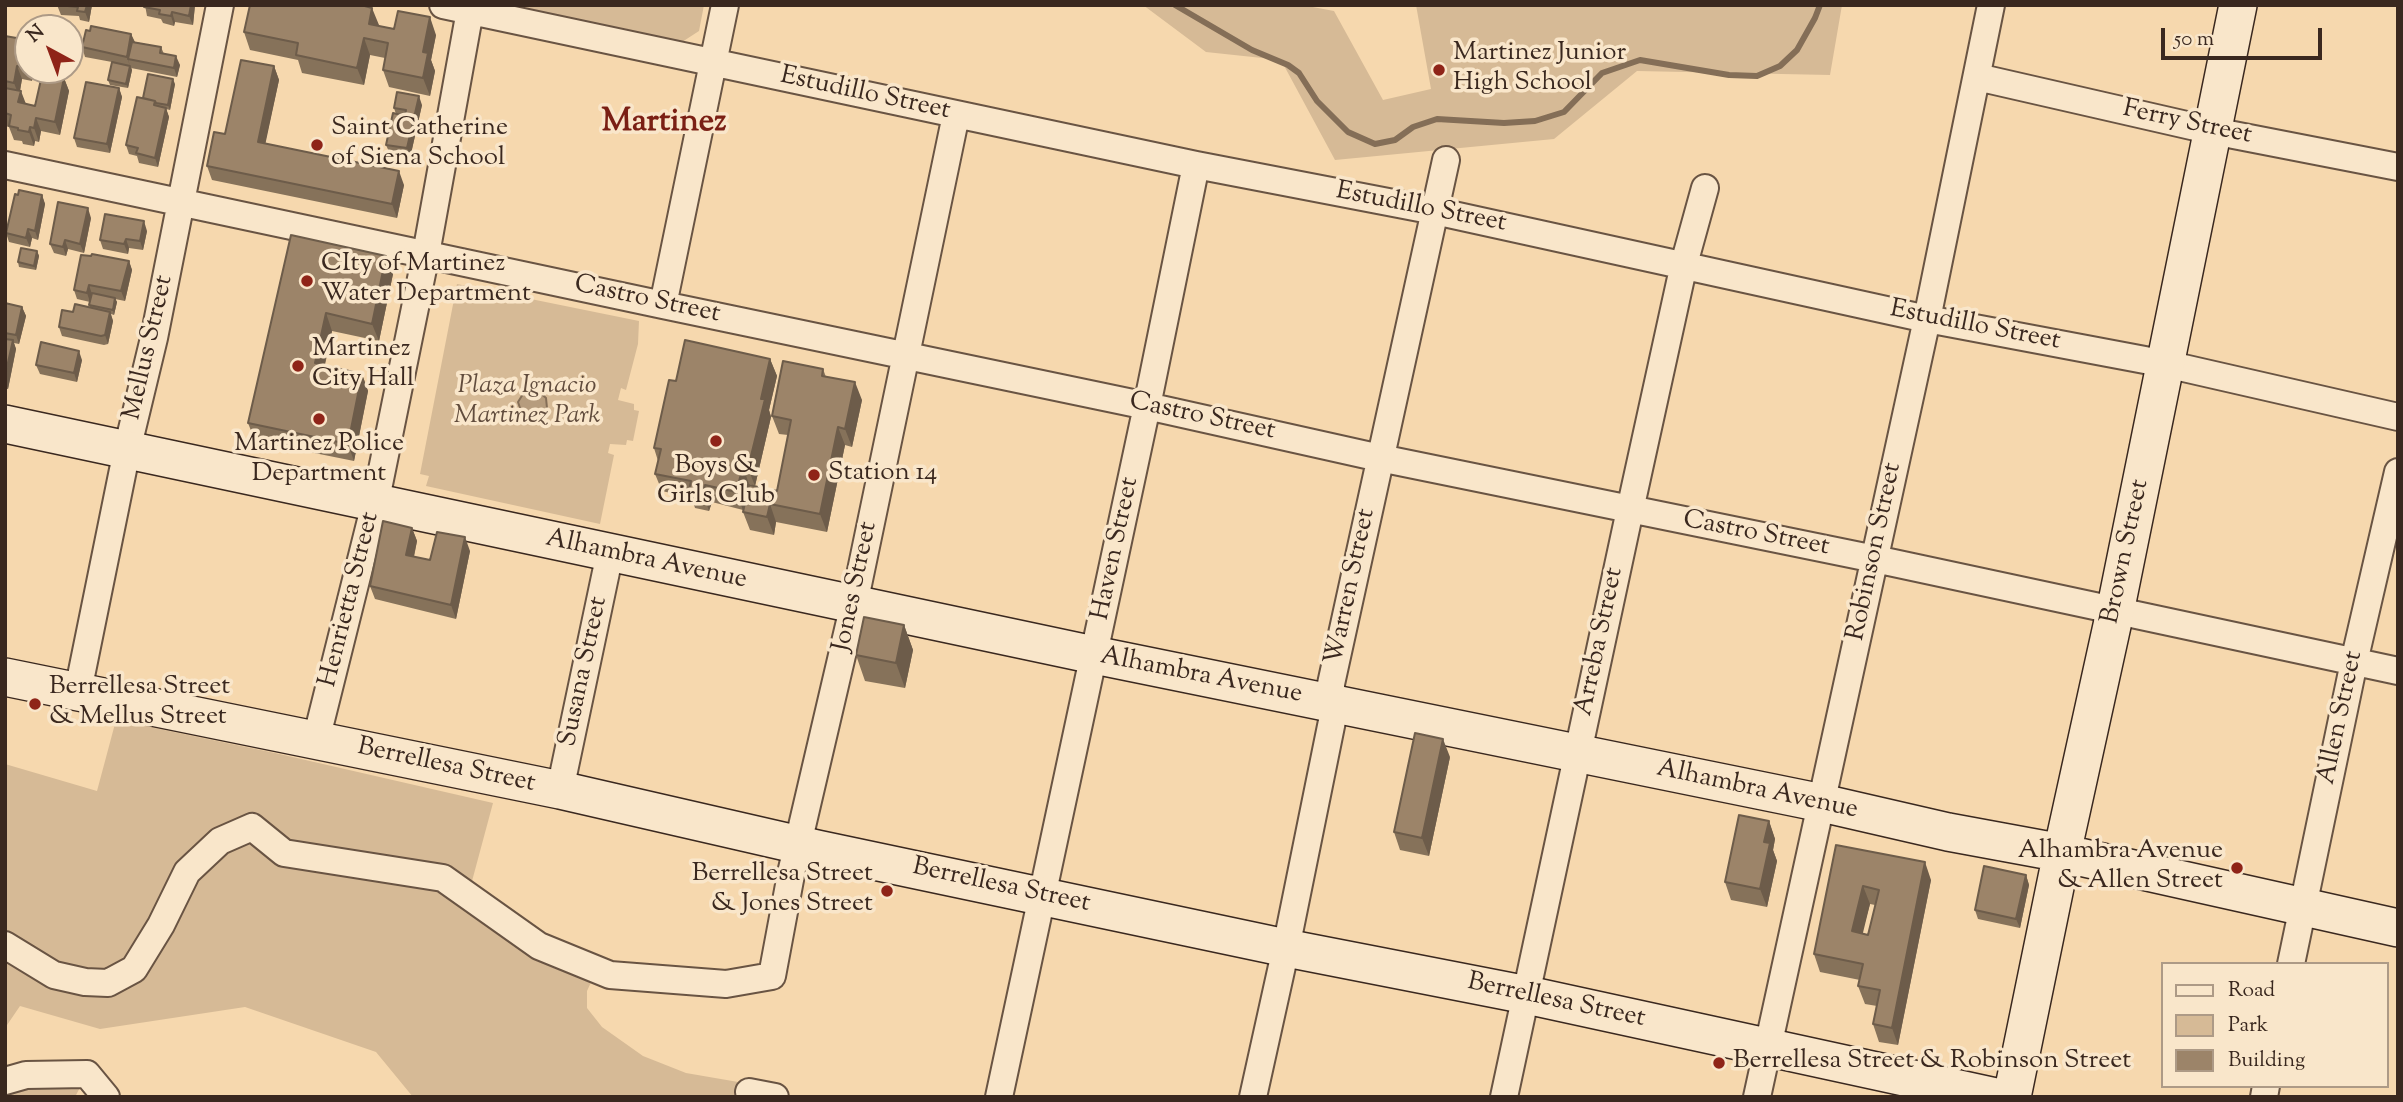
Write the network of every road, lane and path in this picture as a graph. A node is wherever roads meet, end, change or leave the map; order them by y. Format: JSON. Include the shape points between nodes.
{"nodes":[{"id":1,"x":220,"y":5,"type":"edge"},
{"id":2,"x":443,"y":5,"type":"edge"},
{"id":3,"x":726,"y":5,"type":"edge"},
{"id":4,"x":1991,"y":5,"type":"edge"},
{"id":5,"x":2238,"y":5,"type":"edge"},
{"id":6,"x":470,"y":8,"type":"edge"},
{"id":7,"x":714,"y":62,"type":"junction"},
{"id":8,"x":1977,"y":77,"type":"junction"},
{"id":9,"x":956,"y":115,"type":"junction"},
{"id":10,"x":2213,"y":131,"type":"junction"},
{"id":11,"x":1446,"y":160,"type":"dead end"},
{"id":12,"x":5,"y":165,"type":"edge"},
{"id":13,"x":1196,"y":165,"type":"junction"},
{"id":14,"x":2398,"y":167,"type":"edge"},
{"id":15,"x":1705,"y":188,"type":"dead end"},
{"id":16,"x":181,"y":203,"type":"junction"},
{"id":17,"x":1435,"y":211,"type":"junction"},
{"id":18,"x":426,"y":254,"type":"junction"},
{"id":19,"x":1684,"y":264,"type":"junction"},
{"id":20,"x":663,"y":305,"type":"junction"},
{"id":21,"x":1927,"y":319,"type":"junction"},
{"id":22,"x":906,"y":355,"type":"junction"},
{"id":23,"x":2166,"y":364,"type":"junction"},
{"id":24,"x":1147,"y":405,"type":"junction"},
{"id":25,"x":2398,"y":417,"type":"edge"},
{"id":26,"x":5,"y":424,"type":"edge"},
{"id":27,"x":127,"y":450,"type":"junction"},
{"id":28,"x":1380,"y":458,"type":"junction"},
{"id":29,"x":2398,"y":472,"type":"edge"},
{"id":30,"x":375,"y":504,"type":"junction"},
{"id":31,"x":1630,"y":510,"type":"junction"},
{"id":32,"x":610,"y":553,"type":"junction"},
{"id":33,"x":1875,"y":559,"type":"junction"},
{"id":34,"x":854,"y":604,"type":"junction"},
{"id":35,"x":2115,"y":612,"type":"junction"},
{"id":36,"x":1094,"y":655,"type":"junction"},
{"id":37,"x":2354,"y":662,"type":"junction"},
{"id":38,"x":2398,"y":671,"type":"edge"},
{"id":39,"x":5,"y":677,"type":"edge"},
{"id":40,"x":78,"y":691,"type":"junction"},
{"id":41,"x":1332,"y":703,"type":"junction"},
{"id":42,"x":316,"y":740,"type":"junction"},
{"id":43,"x":1577,"y":754,"type":"junction"},
{"id":44,"x":560,"y":790,"type":"junction"},
{"id":45,"x":1822,"y":803,"type":"junction"},
{"id":46,"x":797,"y":845,"type":"junction"},
{"id":47,"x":2062,"y":853,"type":"junction"},
{"id":48,"x":1043,"y":896,"type":"junction"},
{"id":49,"x":2302,"y":907,"type":"junction"},
{"id":50,"x":2398,"y":928,"type":"edge"},
{"id":51,"x":5,"y":945,"type":"edge"},
{"id":52,"x":1286,"y":948,"type":"junction"},
{"id":53,"x":2291,"y":962,"type":"edge"},
{"id":54,"x":1527,"y":995,"type":"junction"},
{"id":55,"x":1767,"y":1048,"type":"junction"},
{"id":56,"x":5,"y":1080,"type":"edge"},
{"id":57,"x":106,"y":1097,"type":"edge"},
{"id":58,"x":999,"y":1097,"type":"edge"},
{"id":59,"x":1252,"y":1097,"type":"edge"},
{"id":60,"x":1504,"y":1097,"type":"edge"},
{"id":61,"x":1757,"y":1097,"type":"edge"},
{"id":62,"x":1996,"y":1097,"type":"edge"},
{"id":63,"x":2012,"y":1097,"type":"edge"}],
"edges":[{"from":1,"to":16,"type":"street","name":"Mellus Street"},
{"from":2,"to":6,"type":"street","name":"Estudillo Street"},
{"from":3,"to":7,"type":"street"},
{"from":4,"to":8,"type":"street","name":"Robinson Street"},
{"from":5,"to":10,"type":"main road","name":"Brown Street"},
{"from":6,"to":7,"type":"street","name":"Estudillo Street"},
{"from":6,"to":18,"type":"street","name":"Henrietta Street"},
{"from":7,"to":9,"type":"street","name":"Estudillo Street"},
{"from":7,"to":20,"type":"street"},
{"from":8,"to":10,"type":"street","name":"Ferry Street"},
{"from":8,"to":21,"type":"street","name":"Robinson Street"},
{"from":9,"to":13,"type":"street","name":"Estudillo Street"},
{"from":9,"to":22,"type":"street","name":"Jones Street"},
{"from":10,"to":14,"type":"street","name":"Ferry Street"},
{"from":10,"to":23,"type":"main road","name":"Brown Street"},
{"from":11,"to":17,"type":"street","name":"Warren Street"},
{"from":12,"to":16,"type":"street","name":"Castro Street"},
{"from":13,"to":17,"type":"street","name":"Estudillo Street"},
{"from":13,"to":24,"type":"street","name":"Haven Street"},
{"from":15,"to":19,"type":"street","name":"Arreba Street"},
{"from":16,"to":18,"type":"street","name":"Castro Street"},
{"from":16,"to":27,"type":"street","name":"Mellus Street"},
{"from":17,"to":19,"type":"street","name":"Estudillo Street"},
{"from":17,"to":28,"type":"street","name":"Warren Street"},
{"from":18,"to":20,"type":"street","name":"Castro Street"},
{"from":18,"to":30,"type":"street","name":"Henrietta Street"},
{"from":19,"to":21,"type":"street","name":"Estudillo Street"},
{"from":19,"to":31,"type":"street","name":"Arreba Street"},
{"from":20,"to":22,"type":"street","name":"Castro Street"},
{"from":21,"to":23,"type":"street","name":"Estudillo Street"},
{"from":21,"to":33,"type":"street","name":"Robinson Street"},
{"from":22,"to":24,"type":"street","name":"Castro Street"},
{"from":22,"to":34,"type":"street","name":"Jones Street"},
{"from":23,"to":25,"type":"street","name":"Estudillo Street"},
{"from":23,"to":35,"type":"main road","name":"Brown Street"},
{"from":24,"to":28,"type":"street","name":"Castro Street"},
{"from":24,"to":36,"type":"street","name":"Haven Street"},
{"from":26,"to":27,"type":"main road","name":"Alhambra Avenue"},
{"from":27,"to":30,"type":"main road","name":"Alhambra Avenue"},
{"from":27,"to":40,"type":"street","name":"Mellus Street"},
{"from":28,"to":31,"type":"street","name":"Castro Street"},
{"from":28,"to":41,"type":"street","name":"Warren Street","via":[[1331,684]]},
{"from":29,"to":37,"type":"street","name":"Allen Street"},
{"from":30,"to":32,"type":"main road","name":"Alhambra Avenue"},
{"from":30,"to":42,"type":"street","name":"Henrietta Street"},
{"from":31,"to":33,"type":"street","name":"Castro Street"},
{"from":31,"to":43,"type":"street","name":"Arreba Street"},
{"from":32,"to":34,"type":"main road","name":"Alhambra Avenue"},
{"from":32,"to":44,"type":"street","name":"Susana Street"},
{"from":33,"to":35,"type":"street","name":"Castro Street"},
{"from":33,"to":45,"type":"street","name":"Robinson Street"},
{"from":34,"to":36,"type":"main road","name":"Alhambra Avenue"},
{"from":34,"to":46,"type":"street","name":"Jones Street"},
{"from":35,"to":37,"type":"street","name":"Castro Street"},
{"from":35,"to":47,"type":"main road","name":"Brown Street"},
{"from":36,"to":41,"type":"main road","name":"Alhambra Avenue"},
{"from":36,"to":48,"type":"street","name":"Haven Street"},
{"from":37,"to":38,"type":"street","name":"Castro Street"},
{"from":37,"to":49,"type":"street","name":"Allen Street"},
{"from":39,"to":40,"type":"main road","name":"Berrellesa Street"},
{"from":40,"to":42,"type":"main road","name":"Berrellesa Street"},
{"from":41,"to":43,"type":"main road","name":"Alhambra Avenue"},
{"from":41,"to":52,"type":"street","name":"Warren Street"},
{"from":42,"to":44,"type":"main road","name":"Berrellesa Street"},
{"from":43,"to":45,"type":"main road","name":"Alhambra Avenue"},
{"from":43,"to":54,"type":"street","name":"Arreba Street"},
{"from":44,"to":46,"type":"main road","name":"Berrellesa Street"},
{"from":45,"to":47,"type":"main road","name":"Alhambra Avenue"},
{"from":45,"to":55,"type":"street","name":"Robinson Street"},
{"from":46,"to":48,"type":"main road","name":"Berrellesa Street"},
{"from":46,"to":51,"type":"street","name":"Jones Street","via":[[772,976],[726,984],[610,975],[539,946],[443,878],[284,853],[252,827],[219,841],[187,872],[134,969],[108,984],[54,975]]},
{"from":47,"to":49,"type":"main road","name":"Alhambra Avenue"},
{"from":47,"to":63,"type":"main road","name":"Brown Street"},
{"from":48,"to":52,"type":"main road","name":"Berrellesa Street"},
{"from":48,"to":58,"type":"street","name":"Haven Street"},
{"from":49,"to":50,"type":"main road","name":"Alhambra Avenue"},
{"from":49,"to":53,"type":"street","name":"Allen Street"},
{"from":52,"to":54,"type":"main road","name":"Berrellesa Street"},
{"from":52,"to":59,"type":"street","name":"Warren Street"},
{"from":54,"to":55,"type":"main road","name":"Berrellesa Street"},
{"from":54,"to":60,"type":"street","name":"Arreba Street"},
{"from":55,"to":61,"type":"street","name":"Robinson Street"},
{"from":55,"to":62,"type":"main road","name":"Berrellesa Street"},
{"from":56,"to":57,"type":"street","via":[[87,1074]]}]}
